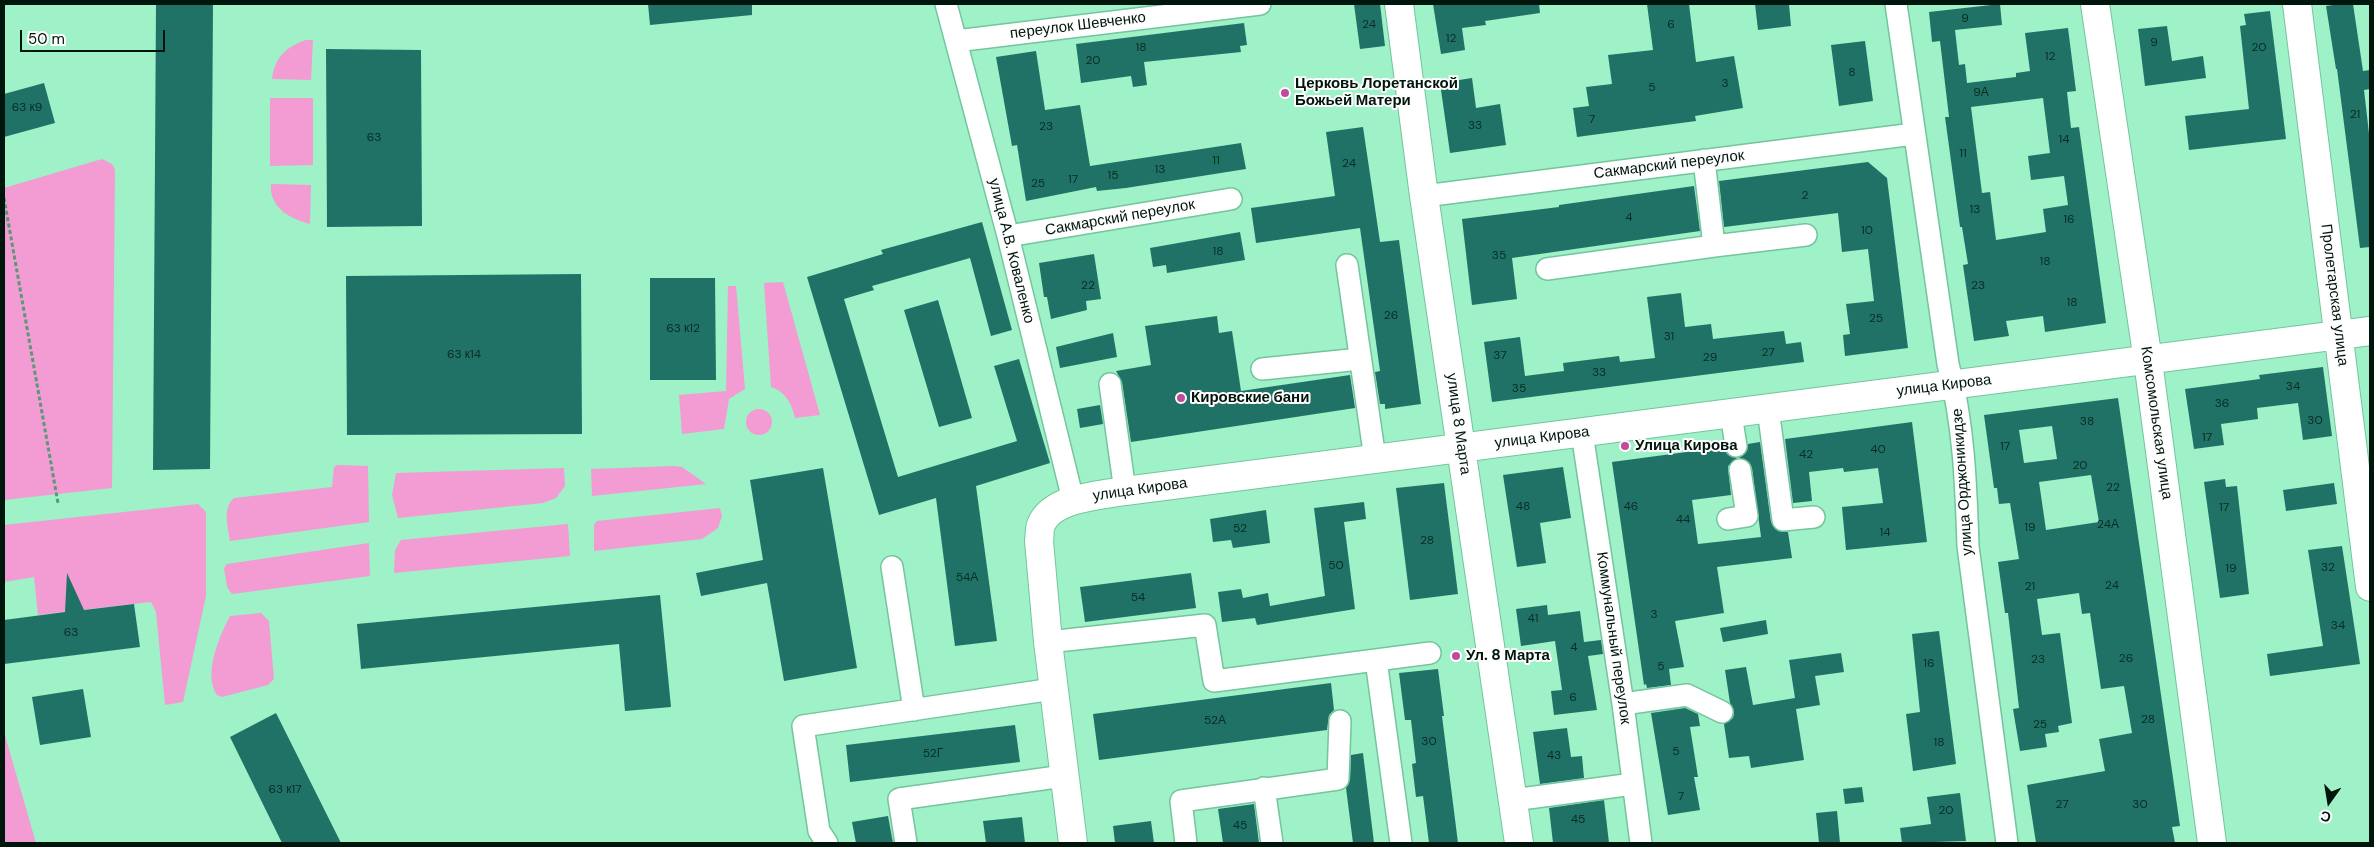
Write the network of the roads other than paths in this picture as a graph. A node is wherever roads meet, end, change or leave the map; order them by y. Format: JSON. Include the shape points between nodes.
{"nodes":[{"id":1,"x":946,"y":4,"type":"edge"},
{"id":2,"x":1260,"y":4,"type":"edge"},
{"id":3,"x":1399,"y":4,"type":"edge"},
{"id":4,"x":1896,"y":4,"type":"edge"},
{"id":5,"x":2095,"y":4,"type":"edge"},
{"id":6,"x":2297,"y":4,"type":"edge"},
{"id":7,"x":956,"y":41,"type":"junction"},
{"id":8,"x":1914,"y":134,"type":"junction"},
{"id":9,"x":1704,"y":160,"type":"junction"},
{"id":10,"x":1424,"y":196,"type":"junction"},
{"id":11,"x":1231,"y":199,"type":"dead end"},
{"id":12,"x":1008,"y":236,"type":"junction"},
{"id":13,"x":1806,"y":236,"type":"dead end"},
{"id":14,"x":1714,"y":246,"type":"junction"},
{"id":15,"x":1347,"y":265,"type":"dead end"},
{"id":16,"x":1547,"y":269,"type":"dead end"},
{"id":17,"x":2370,"y":331,"type":"edge"},
{"id":18,"x":2339,"y":336,"type":"junction"},
{"id":19,"x":1360,"y":359,"type":"junction"},
{"id":20,"x":2148,"y":362,"type":"junction"},
{"id":21,"x":1262,"y":369,"type":"dead end"},
{"id":22,"x":1110,"y":384,"type":"dead end"},
{"id":23,"x":1954,"y":385,"type":"junction"},
{"id":24,"x":1768,"y":409,"type":"junction"},
{"id":25,"x":1731,"y":414,"type":"junction"},
{"id":26,"x":1582,"y":433,"type":"junction"},
{"id":27,"x":1736,"y":446,"type":"dead end"},
{"id":28,"x":1462,"y":449,"type":"junction"},
{"id":29,"x":1375,"y":459,"type":"junction"},
{"id":30,"x":1740,"y":470,"type":"dead end"},
{"id":31,"x":1125,"y":491,"type":"junction"},
{"id":32,"x":1073,"y":500,"type":"junction"},
{"id":33,"x":1814,"y":517,"type":"dead end"},
{"id":34,"x":1728,"y":519,"type":"dead end"},
{"id":35,"x":892,"y":567,"type":"dead end"},
{"id":36,"x":2370,"y":587,"type":"edge"},
{"id":37,"x":1048,"y":642,"type":"junction"},
{"id":38,"x":1430,"y":653,"type":"dead end"},
{"id":39,"x":1376,"y":660,"type":"junction"},
{"id":40,"x":1054,"y":689,"type":"junction"},
{"id":41,"x":1623,"y":704,"type":"junction"},
{"id":42,"x":914,"y":710,"type":"junction"},
{"id":43,"x":1722,"y":712,"type":"dead end"},
{"id":44,"x":1340,"y":721,"type":"dead end"},
{"id":45,"x":1064,"y":776,"type":"junction"},
{"id":46,"x":1633,"y":784,"type":"junction"},
{"id":47,"x":1264,"y":788,"type":"junction"},
{"id":48,"x":1513,"y":800,"type":"junction"},
{"id":49,"x":827,"y":843,"type":"edge"},
{"id":50,"x":906,"y":843,"type":"edge"},
{"id":51,"x":1073,"y":843,"type":"edge"},
{"id":52,"x":1186,"y":843,"type":"edge"},
{"id":53,"x":1272,"y":843,"type":"edge"},
{"id":54,"x":1401,"y":843,"type":"edge"},
{"id":55,"x":1519,"y":843,"type":"edge"},
{"id":56,"x":1641,"y":843,"type":"edge"},
{"id":57,"x":2007,"y":843,"type":"edge"},
{"id":58,"x":2212,"y":843,"type":"edge"}],
"edges":[{"from":1,"to":7,"type":"street","name":"улица А.В. Коваленко"},
{"from":2,"to":7,"type":"street","name":"переулок Шевченко"},
{"from":3,"to":10,"type":"main road","name":"улица 8 Марта"},
{"from":4,"to":8,"type":"street","name":"улица Орджоникидзе"},
{"from":5,"to":20,"type":"main road","name":"Комсомольская улица"},
{"from":6,"to":18,"type":"main road","name":"Пролетарская улица"},
{"from":7,"to":12,"type":"street","name":"улица А.В. Коваленко"},
{"from":8,"to":9,"type":"street","name":"Сакмарский переулок"},
{"from":8,"to":23,"type":"street","name":"улица Орджоникидзе","via":[[1948,364]]},
{"from":9,"to":10,"type":"street","name":"Сакмарский переулок"},
{"from":9,"to":14,"type":"street"},
{"from":10,"to":28,"type":"main road","name":"улица 8 Марта"},
{"from":11,"to":12,"type":"street","name":"Сакмарский переулок"},
{"from":12,"to":32,"type":"street","name":"улица А.В. Коваленко"},
{"from":13,"to":14,"type":"street"},
{"from":14,"to":16,"type":"street"},
{"from":15,"to":19,"type":"street"},
{"from":17,"to":18,"type":"main road","name":"улица Кирова"},
{"from":18,"to":20,"type":"main road","name":"улица Кирова"},
{"from":18,"to":36,"type":"main road","name":"Пролетарская улица"},
{"from":19,"to":21,"type":"street"},
{"from":19,"to":29,"type":"street"},
{"from":20,"to":23,"type":"main road","name":"улица Кирова"},
{"from":20,"to":58,"type":"main road","name":"Комсомольская улица"},
{"from":22,"to":31,"type":"street"},
{"from":23,"to":24,"type":"main road","name":"улица Кирова"},
{"from":23,"to":57,"type":"street","name":"улица Орджоникидзе","via":[[1959,408],[1968,546]]},
{"from":24,"to":25,"type":"main road","name":"улица Кирова"},
{"from":24,"to":33,"type":"street","via":[[1783,520]]},
{"from":25,"to":26,"type":"main road","name":"улица Кирова"},
{"from":25,"to":27,"type":"street"},
{"from":26,"to":28,"type":"main road","name":"улица Кирова"},
{"from":26,"to":41,"type":"street","name":"Коммунальный переулок"},
{"from":28,"to":29,"type":"main road","name":"улица Кирова"},
{"from":28,"to":48,"type":"main road","name":"улица 8 Марта"},
{"from":29,"to":31,"type":"main road","name":"улица Кирова"},
{"from":30,"to":34,"type":"street","via":[[1746,516]]},
{"from":31,"to":32,"type":"main road","name":"улица Кирова"},
{"from":32,"to":37,"type":"main road","name":"улица Кирова","via":[[1048,514],[1041,526],[1039,541]]},
{"from":35,"to":42,"type":"street"},
{"from":37,"to":39,"type":"street","via":[[1204,625],[1214,681]]},
{"from":37,"to":40,"type":"main road","name":"улица Кирова"},
{"from":38,"to":39,"type":"street"},
{"from":39,"to":54,"type":"street"},
{"from":40,"to":42,"type":"street"},
{"from":40,"to":45,"type":"main road","name":"улица Кирова"},
{"from":41,"to":43,"type":"street","via":[[1687,695]]},
{"from":41,"to":46,"type":"street","name":"Коммунальный переулок"},
{"from":42,"to":49,"type":"street","via":[[803,726],[819,831]]},
{"from":44,"to":47,"type":"street","via":[[1338,779]]},
{"from":45,"to":50,"type":"street","via":[[899,799]]},
{"from":45,"to":51,"type":"main road","name":"улица Кирова"},
{"from":46,"to":48,"type":"street"},
{"from":46,"to":56,"type":"street","name":"Коммунальный переулок"},
{"from":47,"to":52,"type":"street","via":[[1181,801]]},
{"from":47,"to":53,"type":"street"},
{"from":48,"to":55,"type":"main road","name":"улица 8 Марта"}]}
